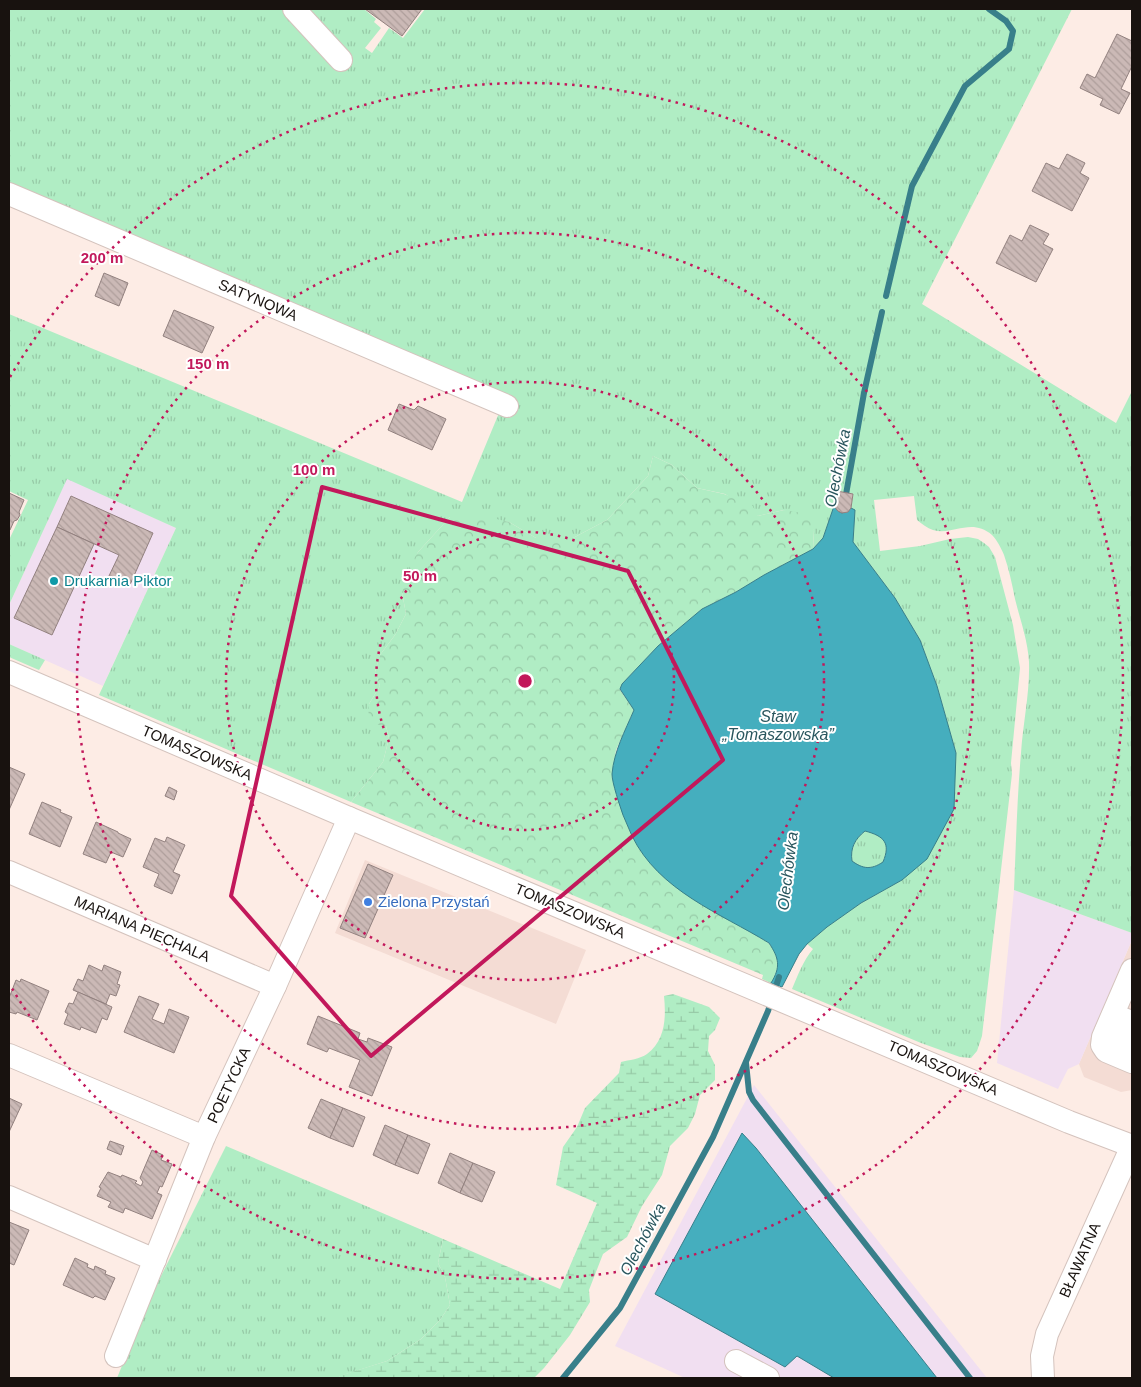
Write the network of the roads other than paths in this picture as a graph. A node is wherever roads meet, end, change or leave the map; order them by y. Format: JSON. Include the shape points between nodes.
{"nodes":[{"id":1,"x":294,"y":9,"type":"edge"},
{"id":2,"x":341,"y":60,"type":"dead end"},
{"id":3,"x":9,"y":194,"type":"edge"},
{"id":4,"x":507,"y":406,"type":"dead end"},
{"id":5,"x":9,"y":672,"type":"edge"},
{"id":6,"x":349,"y":818,"type":"junction"},
{"id":7,"x":9,"y":872,"type":"edge"},
{"id":8,"x":1129,"y":984,"type":"edge"},
{"id":9,"x":275,"y":986,"type":"junction"},
{"id":10,"x":1117,"y":1022,"type":"edge"},
{"id":11,"x":1132,"y":1040,"type":"edge"},
{"id":12,"x":9,"y":1055,"type":"edge"},
{"id":13,"x":1132,"y":1062,"type":"edge"},
{"id":14,"x":204,"y":1137,"type":"junction"},
{"id":15,"x":1132,"y":1146,"type":"edge"},
{"id":16,"x":9,"y":1197,"type":"edge"},
{"id":17,"x":155,"y":1260,"type":"junction"},
{"id":18,"x":116,"y":1356,"type":"dead end"},
{"id":19,"x":736,"y":1361,"type":"dead end"},
{"id":20,"x":768,"y":1378,"type":"edge"},
{"id":21,"x":1042,"y":1378,"type":"edge"}],
"edges":[{"from":1,"to":2,"type":"street"},
{"from":3,"to":4,"type":"street","name":"SATYNOWA"},
{"from":5,"to":6,"type":"street","name":"TOMASZOWSKA"},
{"from":6,"to":9,"type":"street","name":"POETYCKA"},
{"from":6,"to":15,"type":"street","name":"TOMASZOWSKA"},
{"from":7,"to":9,"type":"street","name":"MARIANA PIECHALA"},
{"from":8,"to":10,"type":"street"},
{"from":9,"to":14,"type":"street","name":"POETYCKA"},
{"from":10,"to":11,"type":"street"},
{"from":10,"to":13,"type":"street","via":[[1102,1045],[1106,1051]]},
{"from":12,"to":14,"type":"street"},
{"from":14,"to":17,"type":"street","name":"POETYCKA"},
{"from":15,"to":21,"type":"street","name":"BŁAWATNA","via":[[1047,1334]]},
{"from":16,"to":17,"type":"street"},
{"from":17,"to":18,"type":"street","name":"POETYCKA"},
{"from":19,"to":20,"type":"street"}]}
